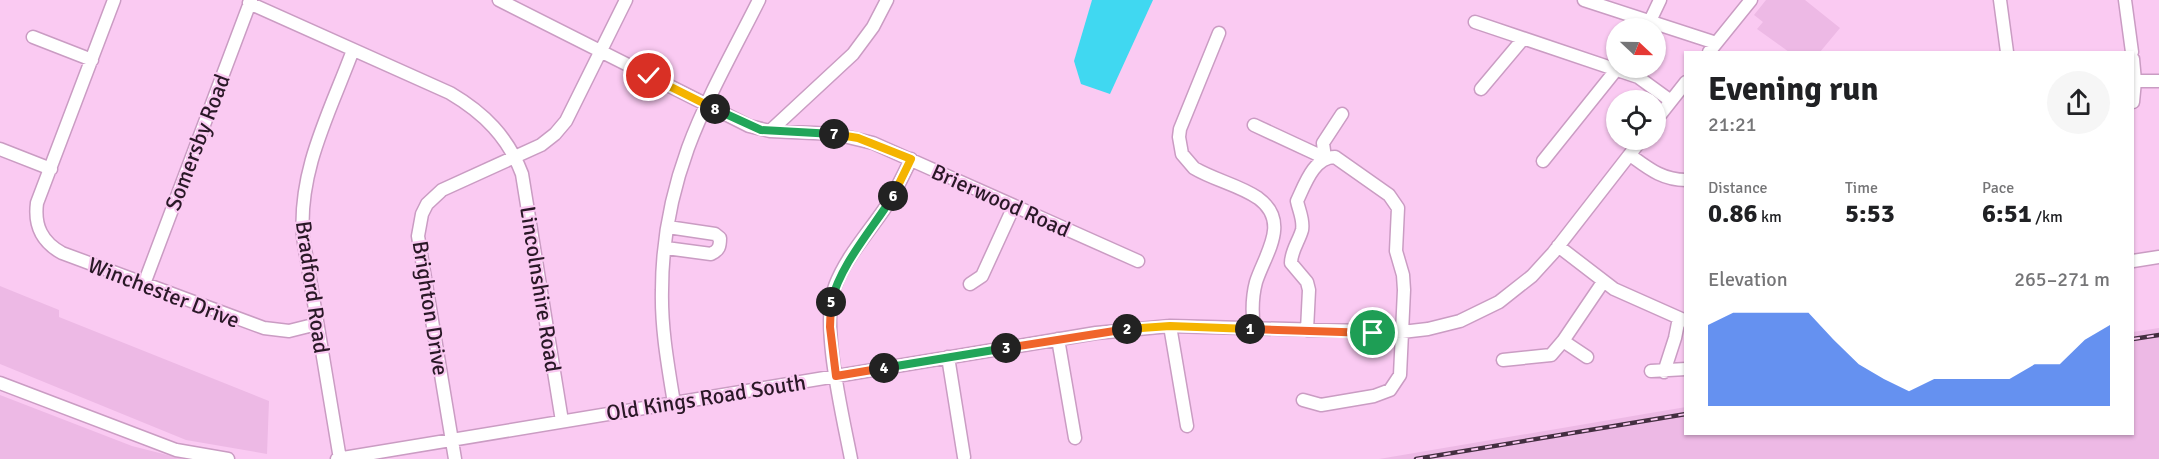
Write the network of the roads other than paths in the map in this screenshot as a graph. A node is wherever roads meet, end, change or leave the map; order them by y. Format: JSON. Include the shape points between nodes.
{"nodes":[{"id":1,"x":114,"y":0,"type":"edge"},
{"id":2,"x":499,"y":0,"type":"edge"},
{"id":3,"x":626,"y":0,"type":"edge"},
{"id":4,"x":759,"y":0,"type":"edge"},
{"id":5,"x":887,"y":0,"type":"edge"},
{"id":6,"x":1584,"y":0,"type":"edge"},
{"id":7,"x":1660,"y":0,"type":"edge"},
{"id":8,"x":1751,"y":0,"type":"edge"},
{"id":9,"x":2000,"y":0,"type":"edge"},
{"id":10,"x":2125,"y":0,"type":"edge"},
{"id":11,"x":250,"y":2,"type":"edge"},
{"id":12,"x":1641,"y":18,"type":"edge"},
{"id":13,"x":1651,"y":18,"type":"edge"},
{"id":14,"x":1475,"y":22,"type":"dead end"},
{"id":15,"x":1666,"y":28,"type":"edge"},
{"id":16,"x":1219,"y":33,"type":"dead end"},
{"id":17,"x":33,"y":38,"type":"dead end"},
{"id":18,"x":1523,"y":39,"type":"junction"},
{"id":19,"x":1713,"y":48,"type":"edge"},
{"id":20,"x":353,"y":50,"type":"junction"},
{"id":21,"x":601,"y":51,"type":"junction"},
{"id":22,"x":2007,"y":51,"type":"edge"},
{"id":23,"x":2132,"y":51,"type":"edge"},
{"id":24,"x":92,"y":60,"type":"junction"},
{"id":25,"x":1606,"y":67,"type":"edge"},
{"id":26,"x":2134,"y":70,"type":"edge"},
{"id":27,"x":1610,"y":78,"type":"edge"},
{"id":28,"x":1639,"y":78,"type":"edge"},
{"id":29,"x":2135,"y":81,"type":"junction"},
{"id":30,"x":2159,"y":81,"type":"edge"},
{"id":31,"x":1684,"y":85,"type":"edge"},
{"id":32,"x":1480,"y":89,"type":"dead end"},
{"id":33,"x":2134,"y":92,"type":"edge"},
{"id":34,"x":1671,"y":101,"type":"junction"},
{"id":35,"x":707,"y":105,"type":"junction"},
{"id":36,"x":1666,"y":107,"type":"edge"},
{"id":37,"x":1342,"y":114,"type":"dead end"},
{"id":38,"x":1254,"y":125,"type":"dead end"},
{"id":39,"x":770,"y":131,"type":"junction"},
{"id":40,"x":0,"y":150,"type":"edge"},
{"id":41,"x":1633,"y":150,"type":"edge"},
{"id":42,"x":1629,"y":155,"type":"junction"},
{"id":43,"x":515,"y":157,"type":"junction"},
{"id":44,"x":1325,"y":158,"type":"junction"},
{"id":45,"x":911,"y":159,"type":"junction"},
{"id":46,"x":1544,"y":161,"type":"dead end"},
{"id":47,"x":51,"y":169,"type":"junction"},
{"id":48,"x":1684,"y":180,"type":"edge"},
{"id":49,"x":1014,"y":206,"type":"junction"},
{"id":50,"x":669,"y":227,"type":"junction"},
{"id":51,"x":1557,"y":246,"type":"junction"},
{"id":52,"x":666,"y":248,"type":"junction"},
{"id":53,"x":2159,"y":256,"type":"edge"},
{"id":54,"x":1138,"y":261,"type":"dead end"},
{"id":55,"x":2134,"y":261,"type":"edge"},
{"id":56,"x":1603,"y":282,"type":"junction"},
{"id":57,"x":144,"y":284,"type":"junction"},
{"id":58,"x":970,"y":285,"type":"dead end"},
{"id":59,"x":1682,"y":319,"type":"edge"},
{"id":60,"x":317,"y":324,"type":"junction"},
{"id":61,"x":1170,"y":326,"type":"junction"},
{"id":62,"x":1254,"y":329,"type":"junction"},
{"id":63,"x":1307,"y":330,"type":"junction"},
{"id":64,"x":1402,"y":332,"type":"junction"},
{"id":65,"x":1058,"y":339,"type":"junction"},
{"id":66,"x":1563,"y":341,"type":"junction"},
{"id":67,"x":948,"y":357,"type":"junction"},
{"id":68,"x":1587,"y":357,"type":"dead end"},
{"id":69,"x":1503,"y":360,"type":"dead end"},
{"id":70,"x":1684,"y":369,"type":"edge"},
{"id":71,"x":836,"y":376,"type":"junction"},
{"id":72,"x":0,"y":383,"type":"edge"},
{"id":73,"x":1303,"y":400,"type":"dead end"},
{"id":74,"x":674,"y":403,"type":"junction"},
{"id":75,"x":562,"y":421,"type":"junction"},
{"id":76,"x":1187,"y":426,"type":"dead end"},
{"id":77,"x":1075,"y":438,"type":"dead end"},
{"id":78,"x":452,"y":440,"type":"junction"},
{"id":79,"x":964,"y":457,"type":"dead end"},
{"id":80,"x":228,"y":459,"type":"edge"},
{"id":81,"x":339,"y":459,"type":"edge"},
{"id":82,"x":455,"y":459,"type":"edge"},
{"id":83,"x":850,"y":459,"type":"edge"}],
"edges":[{"from":1,"to":24,"type":"street"},
{"from":2,"to":21,"type":"street","name":"Brierwood Road"},
{"from":3,"to":21,"type":"street","name":"Brighton Drive"},
{"from":4,"to":35,"type":"street"},
{"from":5,"to":39,"type":"street","via":[[853,54]]},
{"from":6,"to":12,"type":"street"},
{"from":7,"to":13,"type":"street"},
{"from":8,"to":19,"type":"street"},
{"from":9,"to":22,"type":"street"},
{"from":10,"to":23,"type":"street"},
{"from":11,"to":20,"type":"street","name":"Lincolnshire Road"},
{"from":11,"to":57,"type":"street","name":"Somersby Road"},
{"from":14,"to":18,"type":"street"},
{"from":15,"to":19,"type":"street"},
{"from":16,"to":62,"type":"street","via":[[1179,137],[1182,154],[1194,168],[1252,195],[1263,203],[1273,219],[1273,241],[1256,282]]},
{"from":17,"to":24,"type":"street"},
{"from":18,"to":25,"type":"street"},
{"from":18,"to":32,"type":"street"},
{"from":20,"to":43,"type":"street","name":"Lincolnshire Road","via":[[464,101],[485,117]]},
{"from":20,"to":60,"type":"street","name":"Bradford Road","via":[[304,187],[303,237]]},
{"from":21,"to":35,"type":"street","name":"Brierwood Road"},
{"from":21,"to":43,"type":"street","name":"Brighton Drive","via":[[555,134]]},
{"from":24,"to":47,"type":"street"},
{"from":26,"to":29,"type":"street"},
{"from":27,"to":46,"type":"street"},
{"from":28,"to":34,"type":"street"},
{"from":29,"to":30,"type":"street"},
{"from":29,"to":33,"type":"street"},
{"from":31,"to":34,"type":"street"},
{"from":34,"to":36,"type":"street"},
{"from":35,"to":39,"type":"street","name":"Brierwood Road","via":[[749,126]]},
{"from":35,"to":50,"type":"street","via":[[678,180]]},
{"from":37,"to":44,"type":"street","via":[[1323,143]]},
{"from":38,"to":44,"type":"street"},
{"from":39,"to":45,"type":"street","name":"Brierwood Road","via":[[858,138]]},
{"from":40,"to":47,"type":"street"},
{"from":41,"to":42,"type":"street","name":"Old Kings Road South"},
{"from":42,"to":48,"type":"street","via":[[1654,173]]},
{"from":42,"to":51,"type":"street","name":"Old Kings Road South"},
{"from":43,"to":75,"type":"street","name":"Lincolnshire Road","via":[[522,174]]},
{"from":43,"to":78,"type":"street","name":"Brighton Drive","via":[[442,189],[427,204],[418,225]]},
{"from":44,"to":63,"type":"street","via":[[1318,162],[1297,201],[1302,230],[1291,257],[1293,267],[1308,282]]},
{"from":44,"to":64,"type":"street","via":[[1335,157],[1394,199],[1398,208],[1396,251],[1404,282]]},
{"from":45,"to":49,"type":"street","name":"Brierwood Road"},
{"from":45,"to":71,"type":"street","via":[[896,191],[835,285],[830,327]]},
{"from":47,"to":57,"type":"street","name":"Winchester Drive","via":[[37,203],[43,238],[51,247]]},
{"from":49,"to":54,"type":"street","name":"Brierwood Road"},
{"from":49,"to":58,"type":"street","via":[[982,276]]},
{"from":50,"to":52,"type":"street"},
{"from":50,"to":52,"type":"street","via":[[715,234],[720,238],[720,246],[711,254]]},
{"from":51,"to":56,"type":"street"},
{"from":51,"to":64,"type":"street","name":"Old Kings Road South","via":[[1532,276],[1499,302],[1452,324]]},
{"from":52,"to":74,"type":"street","via":[[663,327]]},
{"from":53,"to":55,"type":"street"},
{"from":56,"to":59,"type":"street"},
{"from":56,"to":66,"type":"street"},
{"from":57,"to":60,"type":"street","name":"Winchester Drive","via":[[264,328],[289,331]]},
{"from":59,"to":70,"type":"street","via":[[1657,372]]},
{"from":60,"to":81,"type":"street","name":"Bradford Road"},
{"from":61,"to":62,"type":"street","name":"Old Kings Road South"},
{"from":61,"to":65,"type":"street","name":"Old Kings Road South"},
{"from":61,"to":76,"type":"street"},
{"from":62,"to":63,"type":"street","name":"Old Kings Road South"},
{"from":63,"to":64,"type":"street","name":"Old Kings Road South"},
{"from":64,"to":73,"type":"street","via":[[1400,375],[1390,390],[1321,405]]},
{"from":65,"to":67,"type":"street","name":"Old Kings Road South"},
{"from":65,"to":77,"type":"street"},
{"from":66,"to":68,"type":"street"},
{"from":66,"to":69,"type":"street","via":[[1551,355]]},
{"from":67,"to":71,"type":"street","name":"Old Kings Road South"},
{"from":67,"to":79,"type":"street"},
{"from":71,"to":74,"type":"street","name":"Old Kings Road South"},
{"from":71,"to":83,"type":"street"},
{"from":72,"to":80,"type":"street","via":[[176,450]]},
{"from":74,"to":75,"type":"street","name":"Old Kings Road South"},
{"from":75,"to":78,"type":"street","name":"Old Kings Road South"},
{"from":78,"to":81,"type":"street","name":"Old Kings Road South"},
{"from":78,"to":82,"type":"street","name":"Brighton Drive"}]}
